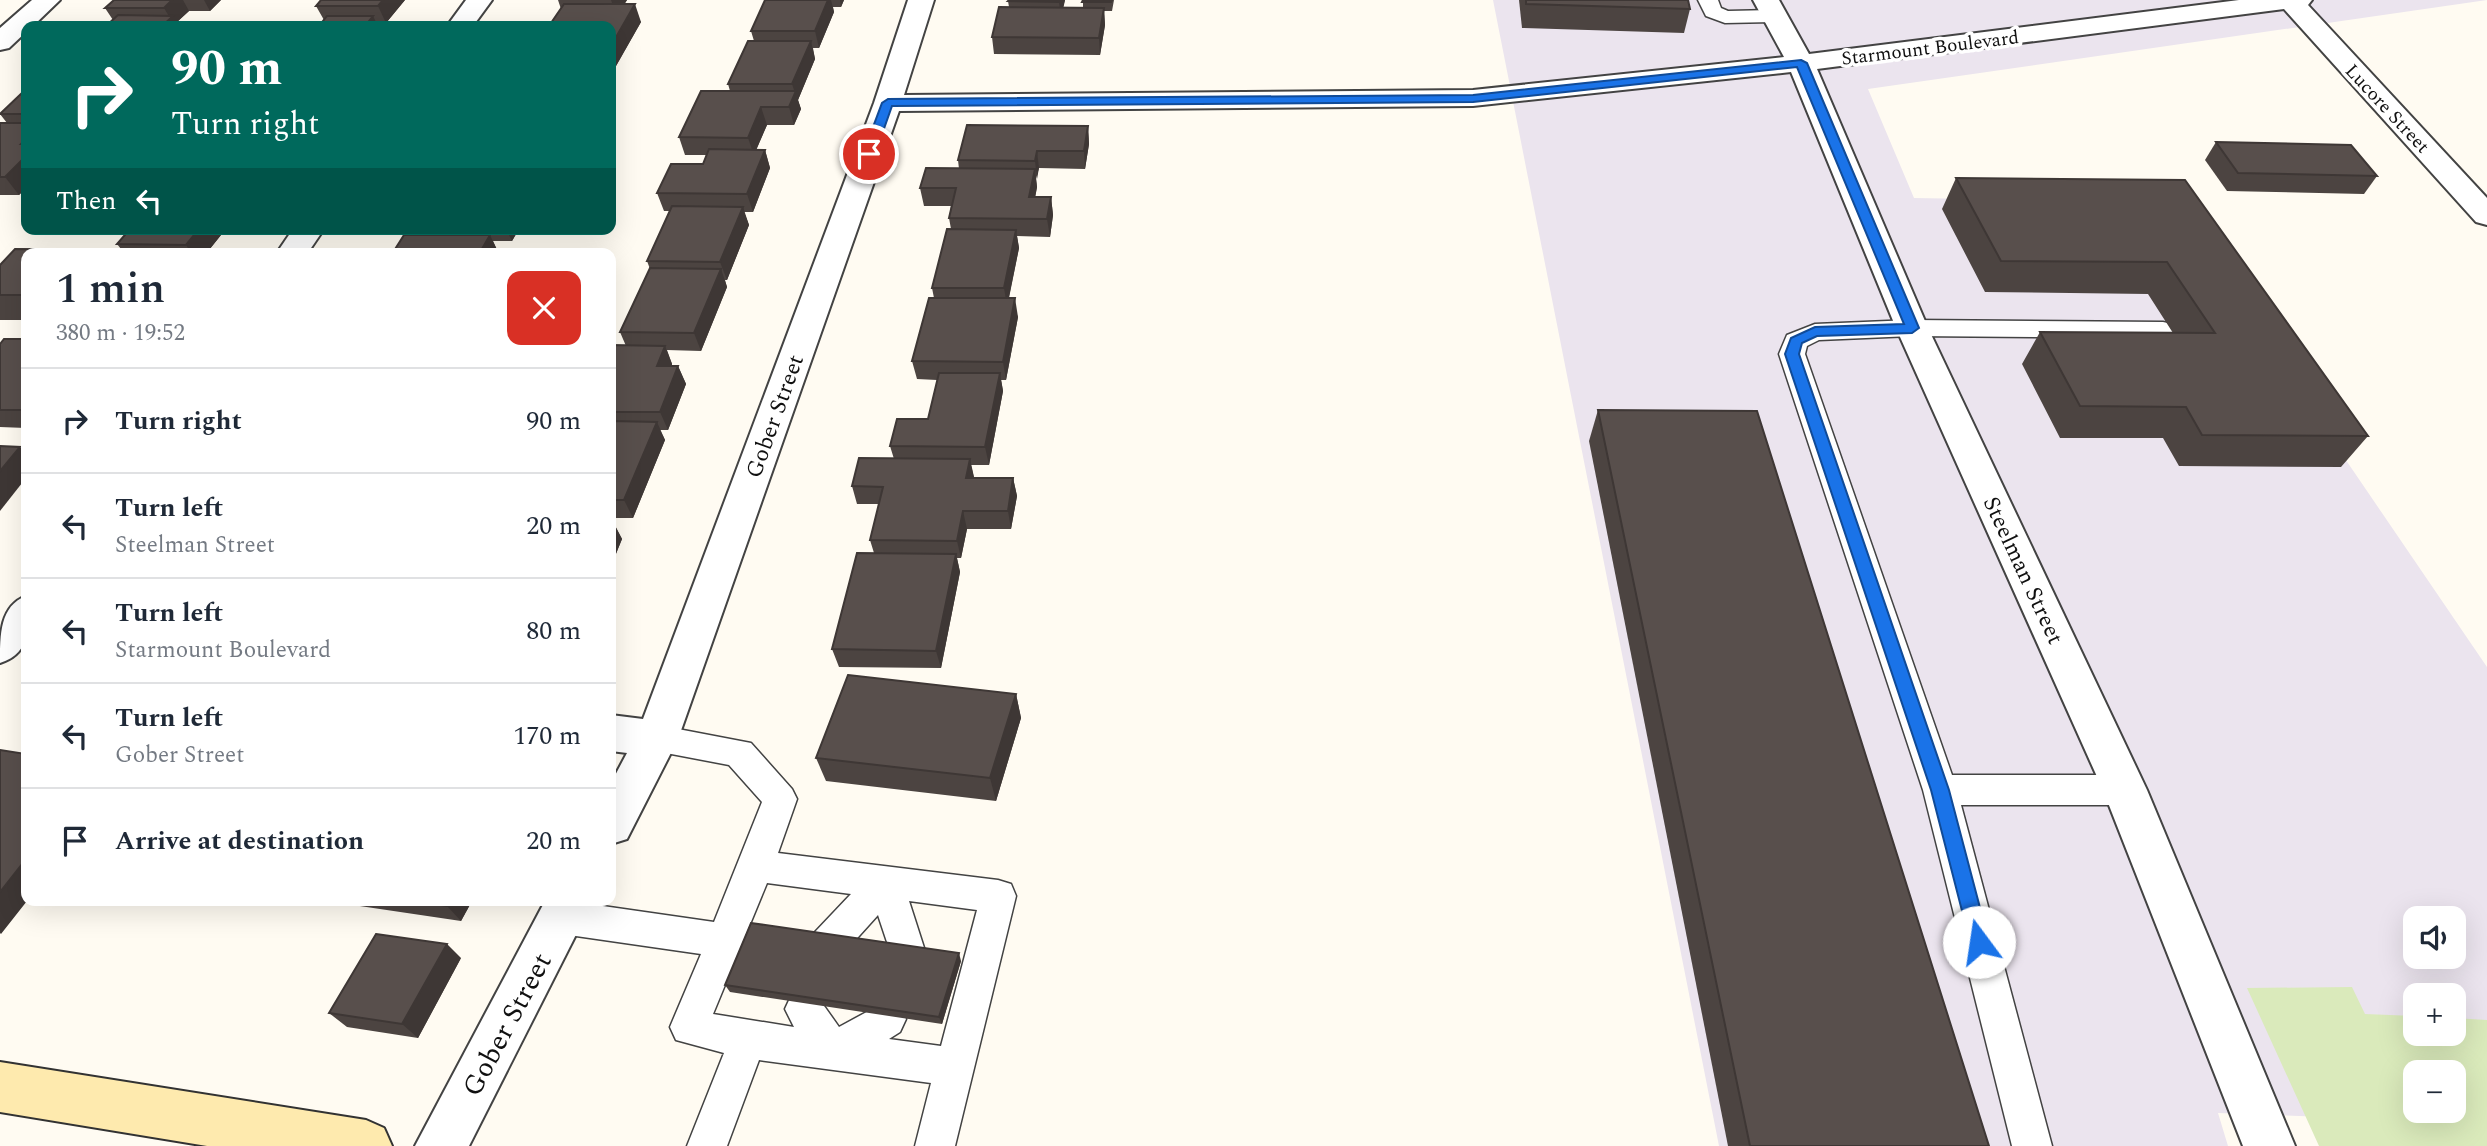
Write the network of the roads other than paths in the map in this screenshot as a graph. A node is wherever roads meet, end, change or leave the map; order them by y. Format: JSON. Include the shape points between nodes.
{"nodes":[{"id":1,"x":47,"y":0,"type":"edge"},
{"id":2,"x":479,"y":0,"type":"edge"},
{"id":3,"x":921,"y":0,"type":"edge"},
{"id":4,"x":1708,"y":0,"type":"edge"},
{"id":5,"x":2293,"y":0,"type":"edge"},
{"id":6,"x":1770,"y":8,"type":"edge"},
{"id":7,"x":24,"y":21,"type":"edge"},
{"id":8,"x":464,"y":21,"type":"edge"},
{"id":9,"x":21,"y":23,"type":"edge"},
{"id":10,"x":0,"y":42,"type":"edge"},
{"id":11,"x":1801,"y":63,"type":"junction"},
{"id":12,"x":888,"y":103,"type":"junction"},
{"id":13,"x":2487,"y":216,"type":"edge"},
{"id":14,"x":1912,"y":328,"type":"junction"},
{"id":15,"x":2163,"y":330,"type":"edge"},
{"id":16,"x":21,"y":618,"type":"edge"},
{"id":17,"x":0,"y":646,"type":"edge"},
{"id":18,"x":21,"y":649,"type":"edge"},
{"id":19,"x":616,"y":734,"type":"edge"},
{"id":20,"x":657,"y":739,"type":"junction"},
{"id":21,"x":1940,"y":790,"type":"junction"},
{"id":22,"x":2125,"y":790,"type":"junction"},
{"id":23,"x":616,"y":816,"type":"edge"},
{"id":24,"x":756,"y":866,"type":"junction"},
{"id":25,"x":885,"y":882,"type":"junction"},
{"id":26,"x":566,"y":909,"type":"edge"},
{"id":27,"x":725,"y":941,"type":"junction"},
{"id":28,"x":828,"y":944,"type":"edge"},
{"id":29,"x":908,"y":954,"type":"edge"},
{"id":30,"x":804,"y":1009,"type":"edge"},
{"id":31,"x":887,"y":1019,"type":"edge"},
{"id":32,"x":748,"y":1040,"type":"junction"},
{"id":33,"x":834,"y":1052,"type":"junction"},
{"id":34,"x":954,"y":1068,"type":"junction"},
{"id":35,"x":0,"y":1087,"type":"edge"},
{"id":36,"x":366,"y":1146,"type":"edge"},
{"id":37,"x":441,"y":1146,"type":"edge"},
{"id":38,"x":707,"y":1146,"type":"edge"},
{"id":39,"x":934,"y":1146,"type":"edge"},
{"id":40,"x":2032,"y":1146,"type":"edge"},
{"id":41,"x":2269,"y":1146,"type":"edge"}],
"edges":[{"from":1,"to":7,"type":"street"},
{"from":2,"to":8,"type":"street"},
{"from":3,"to":12,"type":"street","name":"Gober Street"},
{"from":4,"to":6,"type":"lane","via":[[1713,12],[1725,17]]},
{"from":5,"to":11,"type":"street","name":"Starmount Boulevard"},
{"from":5,"to":13,"type":"street","name":"Lucore Street"},
{"from":6,"to":11,"type":"street","name":"Steelman Street"},
{"from":9,"to":10,"type":"street"},
{"from":11,"to":12,"type":"street","name":"Starmount Boulevard","via":[[1473,98]]},
{"from":11,"to":14,"type":"street","name":"Steelman Street"},
{"from":12,"to":20,"type":"street","name":"Gober Street"},
{"from":14,"to":15,"type":"lane"},
{"from":14,"to":21,"type":"lane","via":[[1815,332],[1796,341],[1792,354]]},
{"from":14,"to":22,"type":"street","name":"Steelman Street"},
{"from":16,"to":17,"type":"street"},
{"from":17,"to":18,"type":"street"},
{"from":19,"to":20,"type":"street"},
{"from":20,"to":23,"type":"street","name":"Gober Street"},
{"from":20,"to":24,"type":"lane","via":[[739,753],[780,799]]},
{"from":21,"to":22,"type":"lane"},
{"from":21,"to":40,"type":"lane"},
{"from":22,"to":41,"type":"street","name":"Steelman Street"},
{"from":24,"to":25,"type":"lane"},
{"from":24,"to":27,"type":"lane"},
{"from":25,"to":28,"type":"lane"},
{"from":25,"to":29,"type":"lane"},
{"from":25,"to":34,"type":"lane","via":[[998,896]]},
{"from":26,"to":27,"type":"lane"},
{"from":26,"to":37,"type":"street","name":"Gober Street"},
{"from":27,"to":32,"type":"lane","via":[[689,1027]]},
{"from":30,"to":33,"type":"lane"},
{"from":31,"to":33,"type":"lane"},
{"from":32,"to":33,"type":"lane"},
{"from":32,"to":38,"type":"lane"},
{"from":33,"to":34,"type":"lane"},
{"from":34,"to":39,"type":"lane"},
{"from":35,"to":36,"type":"main road"}]}
